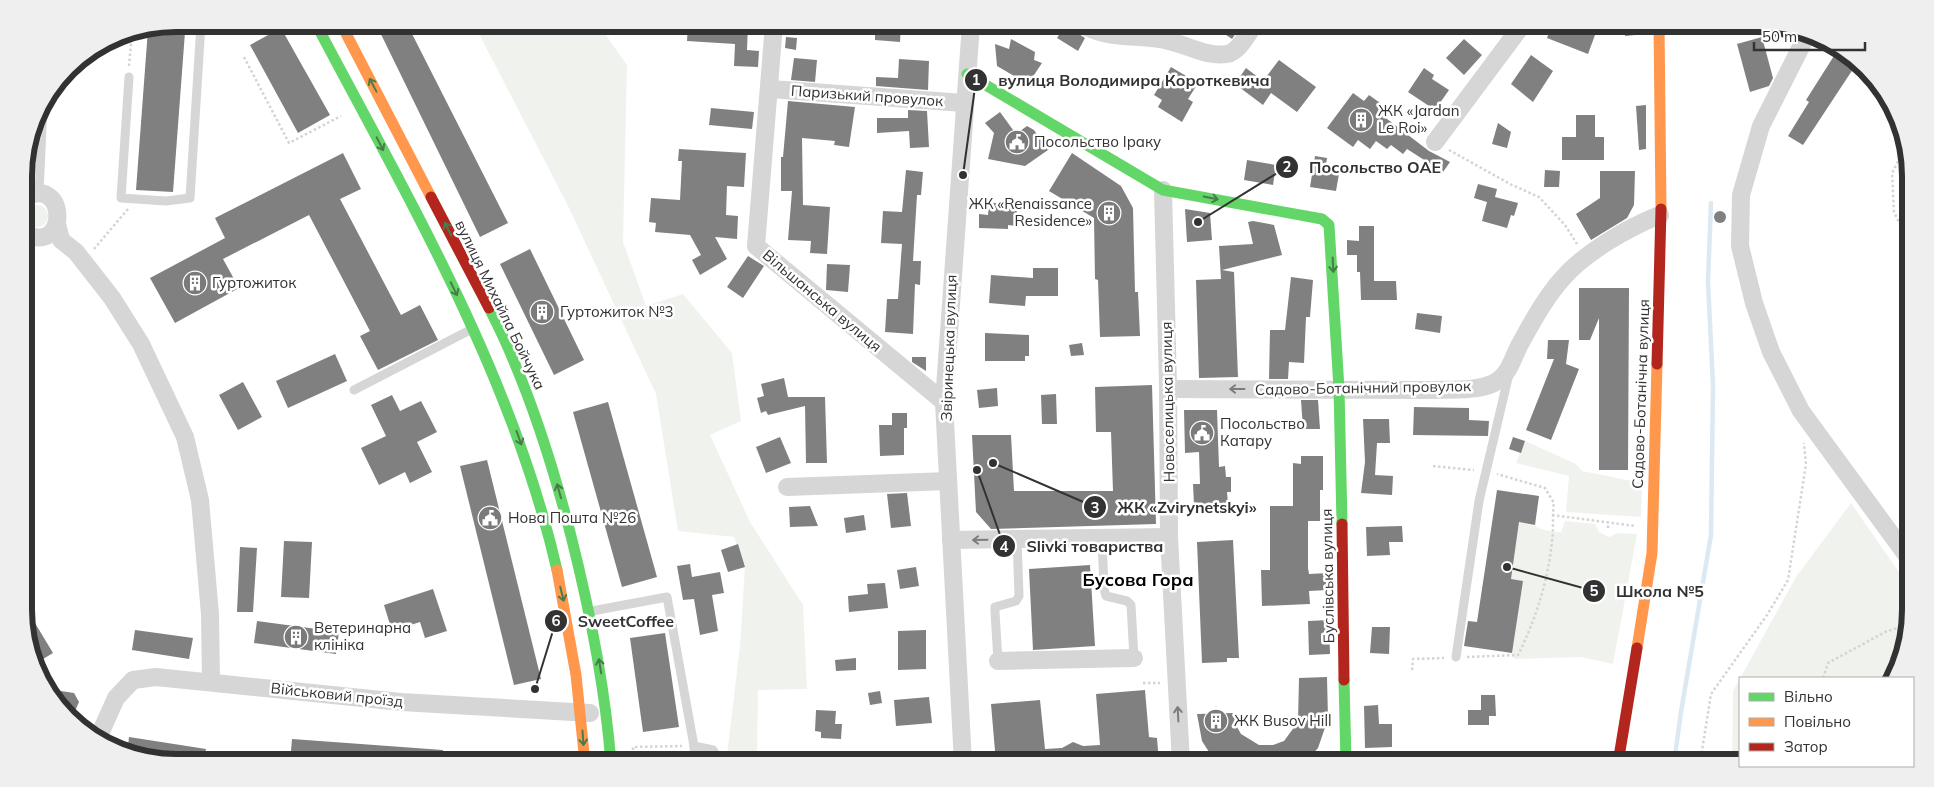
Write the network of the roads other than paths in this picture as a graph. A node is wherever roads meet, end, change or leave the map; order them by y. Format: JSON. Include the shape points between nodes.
{"nodes":[{"id":1,"x":200,"y":32,"type":"edge"},
{"id":2,"x":320,"y":32,"type":"edge"},
{"id":3,"x":345,"y":32,"type":"edge"},
{"id":4,"x":774,"y":32,"type":"edge"},
{"id":5,"x":970,"y":32,"type":"edge"},
{"id":6,"x":1101,"y":32,"type":"edge"},
{"id":7,"x":1249,"y":32,"type":"edge"},
{"id":8,"x":1517,"y":32,"type":"edge"},
{"id":9,"x":1659,"y":32,"type":"edge"},
{"id":10,"x":1773,"y":34,"type":"edge"},
{"id":11,"x":1775,"y":39,"type":"dead end"},
{"id":12,"x":1804,"y":40,"type":"edge"},
{"id":13,"x":967,"y":74,"type":"junction"},
{"id":14,"x":129,"y":77,"type":"road end"},
{"id":15,"x":770,"y":89,"type":"junction"},
{"id":16,"x":964,"y":103,"type":"junction"},
{"id":17,"x":40,"y":132,"type":"edge"},
{"id":18,"x":1435,"y":142,"type":"road end"},
{"id":19,"x":33,"y":188,"type":"edge"},
{"id":20,"x":1163,"y":190,"type":"junction"},
{"id":21,"x":32,"y":196,"type":"edge"},
{"id":22,"x":1660,"y":216,"type":"junction"},
{"id":23,"x":57,"y":224,"type":"junction"},
{"id":24,"x":33,"y":234,"type":"edge"},
{"id":25,"x":33,"y":237,"type":"edge"},
{"id":26,"x":87,"y":256,"type":"junction"},
{"id":27,"x":473,"y":328,"type":"junction"},
{"id":28,"x":1510,"y":369,"type":"junction"},
{"id":29,"x":1168,"y":389,"type":"junction"},
{"id":30,"x":1339,"y":389,"type":"junction"},
{"id":31,"x":354,"y":390,"type":"dead end"},
{"id":32,"x":944,"y":402,"type":"junction"},
{"id":33,"x":948,"y":481,"type":"junction"},
{"id":34,"x":787,"y":487,"type":"dead end"},
{"id":35,"x":1169,"y":537,"type":"junction"},
{"id":36,"x":1102,"y":538,"type":"junction"},
{"id":37,"x":1017,"y":539,"type":"junction"},
{"id":38,"x":951,"y":540,"type":"junction"},
{"id":39,"x":1902,"y":549,"type":"edge"},
{"id":40,"x":590,"y":611,"type":"junction"},
{"id":41,"x":1456,"y":657,"type":"road end"},
{"id":42,"x":1134,"y":658,"type":"joint"},
{"id":43,"x":998,"y":661,"type":"joint"},
{"id":44,"x":211,"y":682,"type":"junction"},
{"id":45,"x":581,"y":713,"type":"junction"},
{"id":46,"x":608,"y":714,"type":"junction"},
{"id":47,"x":101,"y":732,"type":"edge"},
{"id":48,"x":694,"y":746,"type":"junction"},
{"id":49,"x":584,"y":754,"type":"edge"},
{"id":50,"x":610,"y":754,"type":"edge"},
{"id":51,"x":694,"y":754,"type":"edge"},
{"id":52,"x":715,"y":754,"type":"edge"},
{"id":53,"x":963,"y":754,"type":"edge"},
{"id":54,"x":1181,"y":754,"type":"edge"},
{"id":55,"x":1346,"y":754,"type":"edge"},
{"id":56,"x":1619,"y":754,"type":"edge"}],
"edges":[{"from":1,"to":14,"type":"lane","via":[[190,198],[121,198]]},
{"from":2,"to":27,"type":"street","one_way":true},
{"from":40,"to":3,"type":"street","name":"вулиця Михайла Бойчука","one_way":true,"via":[[560,494],[520,378],[489,310]]},
{"from":4,"to":15,"type":"street","name":"Вільшанська вулиця"},
{"from":5,"to":13,"type":"street","name":"Звіринецька вулиця"},
{"from":6,"to":7,"type":"street","via":[[1120,37],[1160,39],[1227,54],[1235,50]]},
{"from":8,"to":18,"type":"street"},
{"from":9,"to":22,"type":"street","name":"Садово-Ботанічна вулиця"},
{"from":10,"to":11,"type":"lane"},
{"from":12,"to":39,"type":"street","via":[[1761,126],[1741,195],[1740,246],[1754,303],[1771,352],[1801,411]]},
{"from":13,"to":16,"type":"street","name":"Звіринецька вулиця"},
{"from":13,"to":20,"type":"street"},
{"from":15,"to":16,"type":"street","name":"Паризький провулок"},
{"from":15,"to":32,"type":"street","name":"Вільшанська вулиця","via":[[756,246]]},
{"from":16,"to":32,"type":"street","name":"Звіринецька вулиця"},
{"from":17,"to":19,"type":"lane"},
{"from":20,"to":29,"type":"street","name":"Новоселицька вулиця"},
{"from":20,"to":30,"type":"street","name":"Буслівська вулиця","one_way":true,"via":[[1326,222],[1332,234]]},
{"from":21,"to":23,"type":"street","via":[[46,196],[56,206],[59,212]]},
{"from":22,"to":28,"type":"street","via":[[1622,234],[1562,278],[1518,348]]},
{"from":22,"to":56,"type":"street","name":"Садово-Ботанічна вулиця","via":[[1652,553]]},
{"from":23,"to":24,"type":"street","via":[[52,232]]},
{"from":23,"to":26,"type":"street","via":[[61,240]]},
{"from":25,"to":26,"type":"street"},
{"from":26,"to":44,"type":"street","via":[[140,344],[185,437],[200,500],[210,614]]},
{"from":27,"to":31,"type":"lane"},
{"from":27,"to":45,"type":"street","one_way":true,"via":[[511,416],[538,500],[567,616]]},
{"from":28,"to":30,"type":"street","name":"Садово-Ботанічний провулок","via":[[1494,382],[1466,389]]},
{"from":28,"to":41,"type":"lane","via":[[1479,501]]},
{"from":30,"to":29,"type":"street","name":"Садово-Ботанічний провулок","one_way":true},
{"from":29,"to":35,"type":"street","name":"Новоселицька вулиця"},
{"from":30,"to":55,"type":"street","name":"Буслівська вулиця"},
{"from":32,"to":33,"type":"street","name":"Звіринецька вулиця"},
{"from":33,"to":34,"type":"street"},
{"from":33,"to":38,"type":"street","name":"Звіринецька вулиця"},
{"from":35,"to":36,"type":"street"},
{"from":54,"to":35,"type":"street","name":"Новоселицька вулиця","one_way":true},
{"from":36,"to":37,"type":"street"},
{"from":36,"to":42,"type":"lane","via":[[1104,590],[1106,596],[1131,605]]},
{"from":37,"to":38,"type":"street","one_way":true},
{"from":37,"to":43,"type":"lane","via":[[1019,596],[1016,601],[995,607],[994,612]]},
{"from":38,"to":53,"type":"street","name":"Звіринецька вулиця"},
{"from":46,"to":40,"type":"street","name":"вулиця Михайла Бойчука","one_way":true},
{"from":40,"to":48,"type":"lane","via":[[667,597]]},
{"from":42,"to":43,"type":"street"},
{"from":44,"to":45,"type":"street","name":"Військовий проїзд","via":[[401,702]]},
{"from":44,"to":47,"type":"street","name":"Військовий проїзд","via":[[156,677],[133,680],[116,698]]},
{"from":45,"to":46,"type":"street","name":"Військовий проїзд"},
{"from":45,"to":49,"type":"street","one_way":true},
{"from":46,"to":50,"type":"street","name":"вулиця Михайла Бойчука"},
{"from":48,"to":51,"type":"lane"},
{"from":48,"to":52,"type":"lane","via":[[713,750]]}]}
